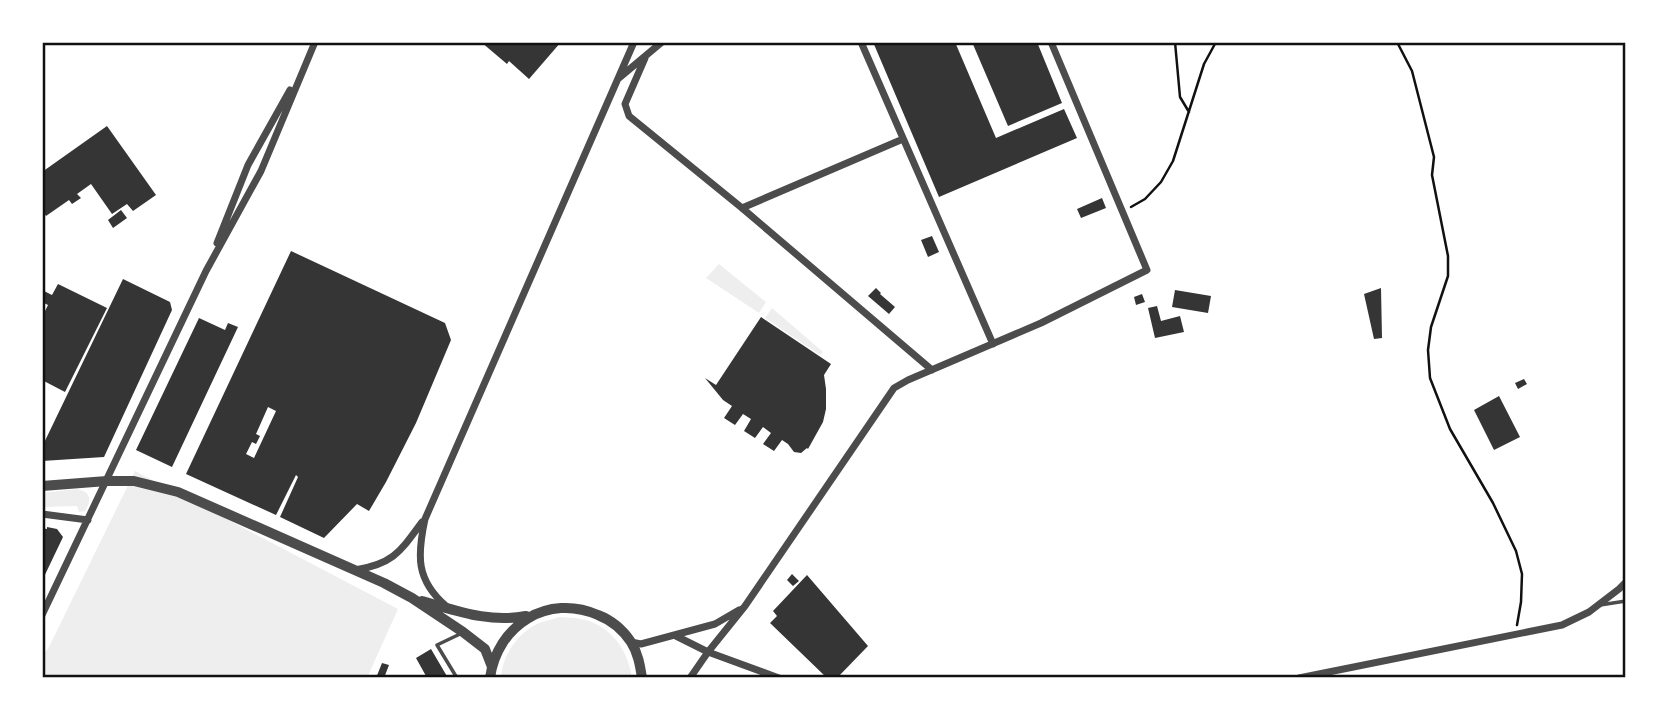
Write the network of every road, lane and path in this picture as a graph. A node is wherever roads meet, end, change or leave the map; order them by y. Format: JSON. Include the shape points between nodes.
{"nodes":[{"id":1,"x":315,"y":42,"type":"edge"},
{"id":2,"x":634,"y":42,"type":"edge"},
{"id":3,"x":662,"y":42,"type":"edge"},
{"id":4,"x":861,"y":42,"type":"edge"},
{"id":5,"x":1051,"y":42,"type":"edge"},
{"id":6,"x":1175,"y":42,"type":"edge"},
{"id":7,"x":1216,"y":42,"type":"edge"},
{"id":8,"x":1397,"y":42,"type":"edge"},
{"id":9,"x":645,"y":58,"type":"junction"},
{"id":10,"x":304,"y":65,"type":"junction"},
{"id":11,"x":616,"y":81,"type":"junction"},
{"id":12,"x":1188,"y":112,"type":"junction"},
{"id":13,"x":903,"y":139,"type":"junction"},
{"id":14,"x":742,"y":208,"type":"junction"},
{"id":15,"x":1122,"y":212,"type":"junction"},
{"id":16,"x":206,"y":271,"type":"junction"},
{"id":17,"x":993,"y":344,"type":"junction"},
{"id":18,"x":932,"y":370,"type":"junction"},
{"id":19,"x":107,"y":481,"type":"junction"},
{"id":20,"x":42,"y":486,"type":"edge"},
{"id":21,"x":42,"y":514,"type":"edge"},
{"id":22,"x":425,"y":519,"type":"junction"},
{"id":23,"x":88,"y":520,"type":"junction"},
{"id":24,"x":354,"y":570,"type":"junction"},
{"id":25,"x":384,"y":572,"type":"junction"},
{"id":26,"x":1626,"y":582,"type":"edge"},
{"id":27,"x":412,"y":598,"type":"junction"},
{"id":28,"x":1626,"y":601,"type":"edge"},
{"id":29,"x":1598,"y":605,"type":"junction"},
{"id":30,"x":745,"y":606,"type":"junction"},
{"id":31,"x":449,"y":609,"type":"junction"},
{"id":32,"x":42,"y":615,"type":"edge"},
{"id":33,"x":534,"y":615,"type":"junction"},
{"id":34,"x":463,"y":632,"type":"junction"},
{"id":35,"x":1515,"y":634,"type":"junction"},
{"id":36,"x":675,"y":636,"type":"junction"},
{"id":37,"x":631,"y":642,"type":"junction"},
{"id":38,"x":708,"y":652,"type":"junction"},
{"id":39,"x":492,"y":667,"type":"junction"},
{"id":40,"x":457,"y":678,"type":"edge"},
{"id":41,"x":490,"y":678,"type":"edge"},
{"id":42,"x":642,"y":678,"type":"edge"},
{"id":43,"x":690,"y":678,"type":"edge"},
{"id":44,"x":779,"y":678,"type":"edge"},
{"id":45,"x":1299,"y":678,"type":"edge"}],
"edges":[{"from":1,"to":10,"type":"street"},
{"from":2,"to":11,"type":"street"},
{"from":3,"to":9,"type":"street"},
{"from":4,"to":13,"type":"street"},
{"from":5,"to":15,"type":"street"},
{"from":6,"to":12,"type":"path","via":[[1180,97]]},
{"from":7,"to":12,"type":"path"},
{"from":8,"to":35,"type":"path","via":[[1412,71],[1434,157],[1432,175],[1448,256],[1448,276],[1431,327],[1430,378],[1450,429],[1516,551],[1522,575]]},
{"from":9,"to":11,"type":"street"},
{"from":9,"to":14,"type":"street","via":[[625,104],[629,116]]},
{"from":10,"to":16,"type":"street","via":[[261,171]]},
{"from":10,"to":16,"type":"street","via":[[248,164]]},
{"from":11,"to":22,"type":"street"},
{"from":12,"to":15,"type":"path","via":[[1173,161],[1161,182],[1145,199]]},
{"from":13,"to":14,"type":"street"},
{"from":13,"to":17,"type":"street"},
{"from":14,"to":18,"type":"street"},
{"from":15,"to":17,"type":"street","via":[[1147,270]]},
{"from":16,"to":19,"type":"street"},
{"from":17,"to":18,"type":"street"},
{"from":18,"to":30,"type":"street","via":[[894,388]]},
{"from":19,"to":20,"type":"street"},
{"from":19,"to":23,"type":"street"},
{"from":19,"to":24,"type":"street","via":[[134,481],[178,492]]},
{"from":21,"to":23,"type":"street"},
{"from":22,"to":25,"type":"street"},
{"from":22,"to":31,"type":"street","via":[[419,562],[432,591]]},
{"from":23,"to":32,"type":"street"},
{"from":24,"to":25,"type":"street"},
{"from":24,"to":25,"type":"street","via":[[374,567]]},
{"from":25,"to":27,"type":"street"},
{"from":26,"to":29,"type":"street"},
{"from":27,"to":31,"type":"street"},
{"from":27,"to":34,"type":"street"},
{"from":28,"to":29,"type":"lane"},
{"from":29,"to":35,"type":"street","via":[[1562,625]]},
{"from":30,"to":36,"type":"street","via":[[715,624]]},
{"from":30,"to":38,"type":"street"},
{"from":31,"to":33,"type":"street","via":[[492,619]]},
{"from":33,"to":37,"type":"street","via":[[569,607],[588,610],[605,617]]},
{"from":33,"to":39,"type":"street","via":[[515,627],[500,645]]},
{"from":34,"to":39,"type":"street","via":[[485,649]]},
{"from":34,"to":40,"type":"lane","via":[[437,645]]},
{"from":35,"to":45,"type":"street"},
{"from":36,"to":37,"type":"street"},
{"from":36,"to":38,"type":"street"},
{"from":37,"to":42,"type":"street"},
{"from":38,"to":43,"type":"street"},
{"from":38,"to":44,"type":"street"},
{"from":39,"to":41,"type":"street"}]}
